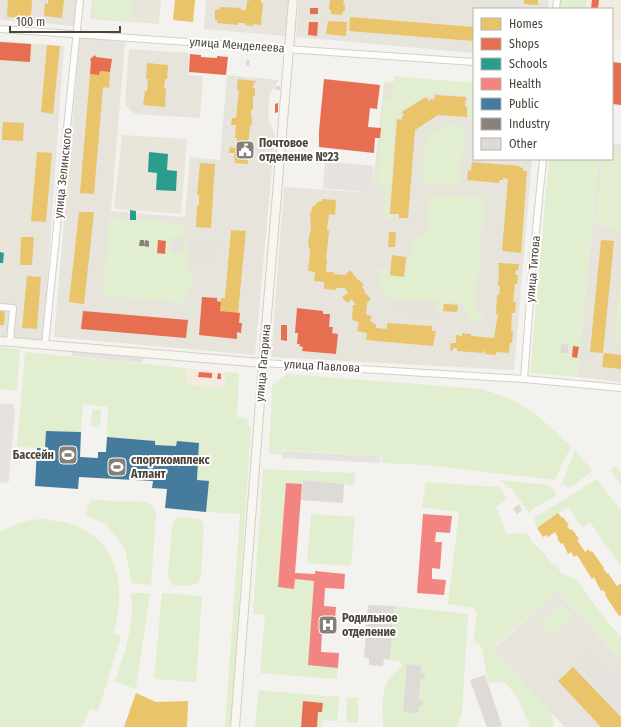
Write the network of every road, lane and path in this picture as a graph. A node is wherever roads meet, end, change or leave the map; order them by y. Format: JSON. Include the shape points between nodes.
{"nodes":[{"id":1,"x":80,"y":0,"type":"edge"},
{"id":2,"x":293,"y":0,"type":"edge"},
{"id":3,"x":0,"y":29,"type":"edge"},
{"id":4,"x":77,"y":34,"type":"junction"},
{"id":5,"x":289,"y":48,"type":"junction"},
{"id":6,"x":473,"y":62,"type":"edge"},
{"id":7,"x":543,"y":160,"type":"edge"},
{"id":8,"x":0,"y":306,"type":"edge"},
{"id":9,"x":0,"y":340,"type":"edge"},
{"id":10,"x":10,"y":341,"type":"junction"},
{"id":11,"x":45,"y":345,"type":"junction"},
{"id":12,"x":263,"y":363,"type":"junction"},
{"id":13,"x":524,"y":379,"type":"junction"},
{"id":14,"x":621,"y":388,"type":"edge"},
{"id":15,"x":236,"y":727,"type":"edge"}],
"edges":[{"from":1,"to":4,"type":"street","name":"улица Зелинского"},
{"from":2,"to":5,"type":"main road","name":"улица Гагарина"},
{"from":3,"to":4,"type":"street","name":"улица Менделеева"},
{"from":4,"to":5,"type":"street","name":"улица Менделеева"},
{"from":4,"to":11,"type":"street","name":"улица Зелинского"},
{"from":5,"to":6,"type":"street","name":"улица Менделеева"},
{"from":5,"to":12,"type":"main road","name":"улица Гагарина"},
{"from":7,"to":13,"type":"street","name":"улица Титова"},
{"from":8,"to":10,"type":"street","via":[[13,308]]},
{"from":9,"to":10,"type":"main road","name":"улица Павлова"},
{"from":10,"to":11,"type":"main road","name":"улица Павлова"},
{"from":11,"to":12,"type":"main road","name":"улица Павлова"},
{"from":12,"to":13,"type":"street","name":"улица Павлова"},
{"from":12,"to":15,"type":"main road","name":"улица Гагарина"},
{"from":13,"to":14,"type":"street","name":"улица Павлова"}]}
